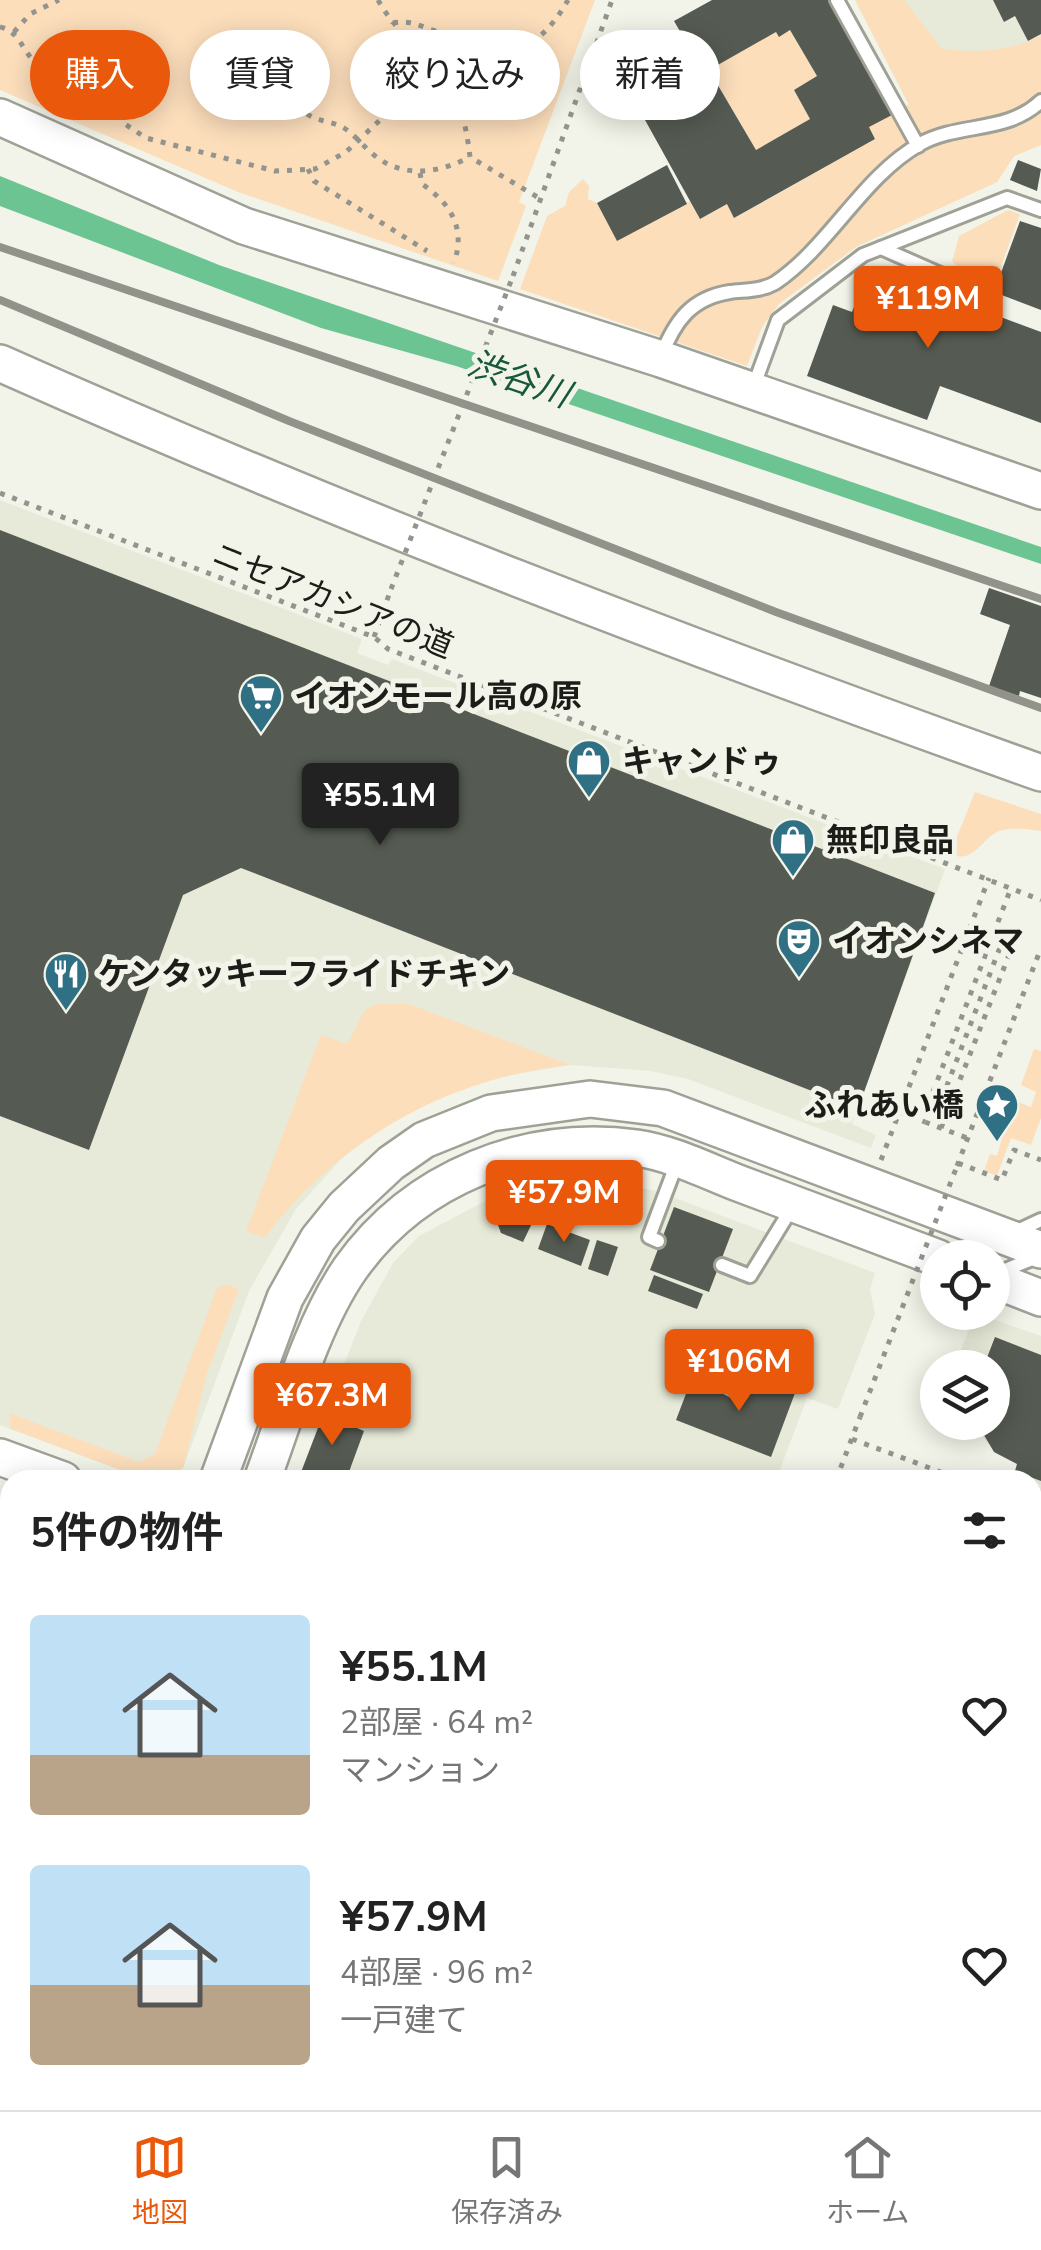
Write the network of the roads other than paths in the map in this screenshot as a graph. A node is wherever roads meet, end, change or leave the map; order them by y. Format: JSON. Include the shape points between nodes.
{"nodes":[{"id":1,"x":836,"y":0,"type":"edge"},
{"id":2,"x":1041,"y":101,"type":"edge"},
{"id":3,"x":0,"y":117,"type":"edge"},
{"id":4,"x":918,"y":146,"type":"junction"},
{"id":5,"x":1041,"y":210,"type":"edge"},
{"id":6,"x":881,"y":248,"type":"junction"},
{"id":7,"x":981,"y":292,"type":"dead end"},
{"id":8,"x":660,"y":358,"type":"junction"},
{"id":9,"x":0,"y":363,"type":"edge"},
{"id":10,"x":752,"y":390,"type":"junction"},
{"id":11,"x":1041,"y":491,"type":"edge"},
{"id":12,"x":1041,"y":773,"type":"edge"},
{"id":13,"x":678,"y":1160,"type":"junction"},
{"id":14,"x":795,"y":1204,"type":"junction"},
{"id":15,"x":1041,"y":1220,"type":"edge"},
{"id":16,"x":993,"y":1231,"type":"junction"},
{"id":17,"x":658,"y":1240,"type":"dead end"},
{"id":18,"x":920,"y":1251,"type":"edge"},
{"id":19,"x":1041,"y":1252,"type":"edge"},
{"id":20,"x":722,"y":1265,"type":"dead end"},
{"id":21,"x":1010,"y":1270,"type":"edge"},
{"id":22,"x":1010,"y":1284,"type":"edge"},
{"id":23,"x":1041,"y":1298,"type":"edge"},
{"id":24,"x":0,"y":1456,"type":"edge"},
{"id":25,"x":37,"y":1470,"type":"edge"},
{"id":26,"x":222,"y":1470,"type":"edge"},
{"id":27,"x":266,"y":1470,"type":"edge"}],
"edges":[{"from":1,"to":4,"type":"lane"},
{"from":2,"to":4,"type":"lane","via":[[1018,119],[953,131]]},
{"from":3,"to":8,"type":"street","via":[[244,226]]},
{"from":4,"to":8,"type":"lane","via":[[770,286],[694,304]]},
{"from":5,"to":6,"type":"lane","via":[[1008,198]]},
{"from":6,"to":7,"type":"lane"},
{"from":6,"to":10,"type":"lane","via":[[778,320]]},
{"from":8,"to":10,"type":"street"},
{"from":9,"to":12,"type":"street","via":[[228,465]]},
{"from":10,"to":11,"type":"street"},
{"from":13,"to":14,"type":"street"},
{"from":13,"to":17,"type":"lane","via":[[649,1237]]},
{"from":13,"to":27,"type":"street","via":[[640,1148],[559,1145],[476,1168],[422,1200],[376,1238],[335,1296]]},
{"from":14,"to":18,"type":"street"},
{"from":14,"to":20,"type":"lane","via":[[750,1276]]},
{"from":15,"to":16,"type":"lane","via":[[1013,1233]]},
{"from":16,"to":19,"type":"street"},
{"from":16,"to":26,"type":"street","via":[[663,1108],[590,1098],[490,1113],[424,1140],[344,1206],[318,1239],[285,1298]]},
{"from":19,"to":21,"type":"lane"},
{"from":22,"to":23,"type":"street"},
{"from":24,"to":25,"type":"street"}]}
